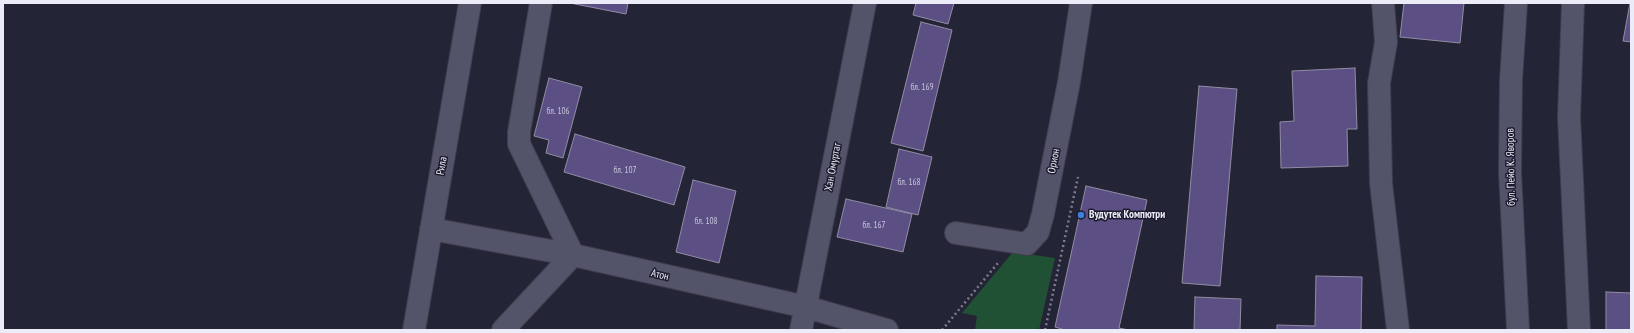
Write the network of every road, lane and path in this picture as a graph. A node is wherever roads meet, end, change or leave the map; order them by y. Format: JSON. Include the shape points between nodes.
{"nodes":[{"id":1,"x":470,"y":3,"type":"edge"},
{"id":2,"x":541,"y":3,"type":"edge"},
{"id":3,"x":865,"y":3,"type":"edge"},
{"id":4,"x":1081,"y":3,"type":"edge"},
{"id":5,"x":1383,"y":3,"type":"edge"},
{"id":6,"x":1516,"y":3,"type":"edge"},
{"id":7,"x":1573,"y":3,"type":"edge"},
{"id":8,"x":1078,"y":177,"type":"dead end"},
{"id":9,"x":431,"y":229,"type":"junction"},
{"id":10,"x":956,"y":233,"type":"dead end"},
{"id":11,"x":1016,"y":242,"type":"junction"},
{"id":12,"x":573,"y":256,"type":"junction"},
{"id":13,"x":806,"y":307,"type":"junction"},
{"id":14,"x":414,"y":330,"type":"edge"},
{"id":15,"x":502,"y":330,"type":"edge"},
{"id":16,"x":801,"y":330,"type":"edge"},
{"id":17,"x":887,"y":330,"type":"edge"},
{"id":18,"x":942,"y":330,"type":"edge"},
{"id":19,"x":1045,"y":330,"type":"edge"},
{"id":20,"x":1398,"y":330,"type":"edge"},
{"id":21,"x":1518,"y":330,"type":"edge"},
{"id":22,"x":1578,"y":330,"type":"edge"}],
"edges":[{"from":1,"to":9,"type":"street","name":"Рила"},
{"from":2,"to":12,"type":"street","via":[[519,132],[520,144]]},
{"from":3,"to":13,"type":"street","name":"Хан Омуртаг"},
{"from":4,"to":11,"type":"street","name":"Орион","via":[[1044,214],[1038,232],[1032,239],[1027,244]]},
{"from":5,"to":20,"type":"street","via":[[1386,42],[1379,83],[1381,182]]},
{"from":6,"to":21,"type":"street","name":"бул. Пейо К. Яворов","via":[[1511,80],[1510,172]]},
{"from":7,"to":22,"type":"street","via":[[1569,117]]},
{"from":8,"to":19,"type":"path"},
{"from":9,"to":12,"type":"street","name":"Атон"},
{"from":9,"to":14,"type":"street","name":"Рила"},
{"from":10,"to":11,"type":"street","name":"Орион"},
{"from":11,"to":18,"type":"path"},
{"from":12,"to":13,"type":"street","name":"Атон"},
{"from":12,"to":15,"type":"street"},
{"from":13,"to":16,"type":"street","name":"Хан Омуртаг"},
{"from":13,"to":17,"type":"street","name":"Атон"}]}
